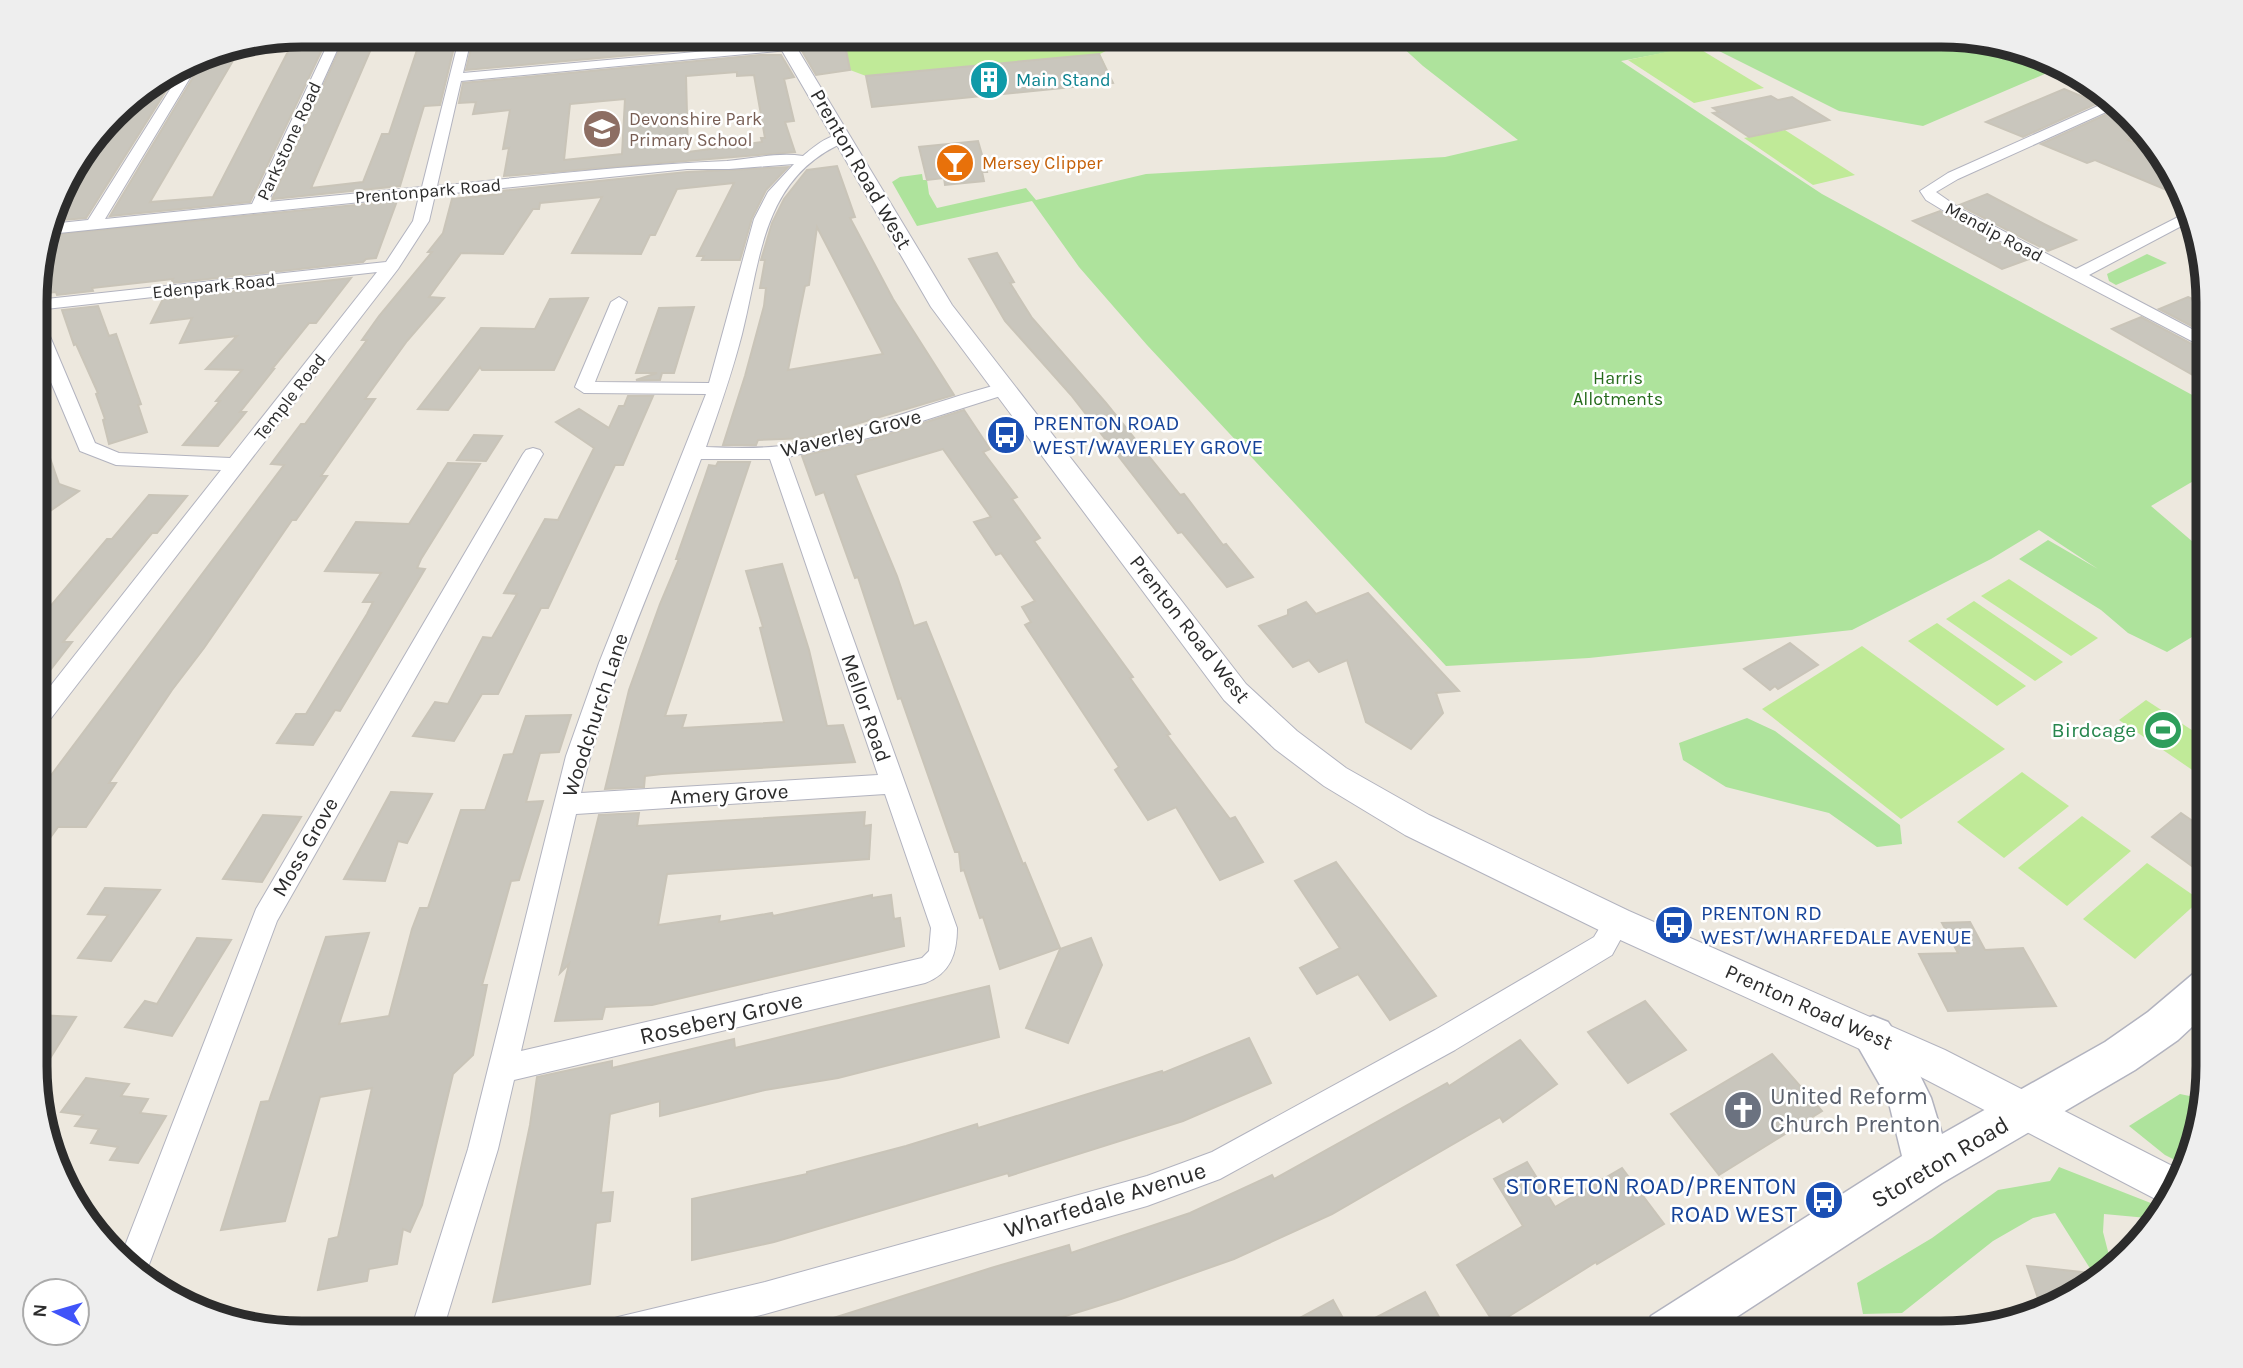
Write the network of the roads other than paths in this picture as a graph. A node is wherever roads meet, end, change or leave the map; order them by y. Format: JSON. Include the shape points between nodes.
{"nodes":[{"id":1,"x":332,"y":47,"type":"edge"},
{"id":2,"x":463,"y":47,"type":"edge"},
{"id":3,"x":732,"y":47,"type":"edge"},
{"id":4,"x":789,"y":47,"type":"edge"},
{"id":5,"x":185,"y":76,"type":"edge"},
{"id":6,"x":456,"y":78,"type":"junction"},
{"id":7,"x":2105,"y":107,"type":"edge"},
{"id":8,"x":842,"y":138,"type":"junction"},
{"id":9,"x":807,"y":161,"type":"junction"},
{"id":10,"x":428,"y":191,"type":"junction"},
{"id":11,"x":258,"y":208,"type":"junction"},
{"id":12,"x":2182,"y":220,"type":"edge"},
{"id":13,"x":93,"y":225,"type":"junction"},
{"id":14,"x":58,"y":228,"type":"edge"},
{"id":15,"x":392,"y":267,"type":"junction"},
{"id":16,"x":2077,"y":275,"type":"junction"},
{"id":17,"x":619,"y":302,"type":"dead end"},
{"id":18,"x":47,"y":304,"type":"edge"},
{"id":19,"x":2196,"y":338,"type":"edge"},
{"id":20,"x":47,"y":369,"type":"edge"},
{"id":21,"x":717,"y":389,"type":"junction"},
{"id":22,"x":1004,"y":389,"type":"junction"},
{"id":23,"x":694,"y":453,"type":"junction"},
{"id":24,"x":777,"y":453,"type":"junction"},
{"id":25,"x":533,"y":454,"type":"dead end"},
{"id":26,"x":237,"y":465,"type":"junction"},
{"id":27,"x":47,"y":707,"type":"edge"},
{"id":28,"x":893,"y":784,"type":"junction"},
{"id":29,"x":566,"y":804,"type":"junction"},
{"id":30,"x":1617,"y":922,"type":"junction"},
{"id":31,"x":939,"y":963,"type":"joint"},
{"id":32,"x":2196,"y":997,"type":"edge"},
{"id":33,"x":1873,"y":1036,"type":"junction"},
{"id":34,"x":501,"y":1069,"type":"junction"},
{"id":35,"x":2025,"y":1111,"type":"junction"},
{"id":36,"x":1926,"y":1167,"type":"junction"},
{"id":37,"x":2166,"y":1184,"type":"edge"},
{"id":38,"x":136,"y":1259,"type":"edge"},
{"id":39,"x":430,"y":1321,"type":"edge"},
{"id":40,"x":665,"y":1321,"type":"edge"},
{"id":41,"x":1687,"y":1321,"type":"edge"}],
"edges":[{"from":1,"to":11,"type":"street","name":"Parkstone Road"},
{"from":2,"to":6,"type":"street","name":"Temple Road"},
{"from":3,"to":6,"type":"street"},
{"from":4,"to":8,"type":"street","name":"Prenton Road West"},
{"from":5,"to":13,"type":"street"},
{"from":6,"to":10,"type":"street","name":"Temple Road"},
{"from":7,"to":16,"type":"street","name":"Mendip Road","via":[[1928,191],[1954,211]]},
{"from":8,"to":9,"type":"street","name":"Woodchurch Lane"},
{"from":8,"to":22,"type":"street","name":"Prenton Road West","via":[[942,307]]},
{"from":9,"to":10,"type":"street","name":"Prentonpark Road","via":[[785,158],[687,165]]},
{"from":9,"to":21,"type":"street","name":"Woodchurch Lane","via":[[777,191],[765,214]]},
{"from":10,"to":11,"type":"street","name":"Prentonpark Road"},
{"from":10,"to":15,"type":"street","name":"Temple Road","via":[[421,221]]},
{"from":11,"to":13,"type":"street","name":"Prentonpark Road"},
{"from":12,"to":16,"type":"street"},
{"from":13,"to":14,"type":"street","name":"Prentonpark Road"},
{"from":15,"to":18,"type":"street","name":"Edenpark Road"},
{"from":15,"to":26,"type":"street","name":"Temple Road"},
{"from":16,"to":19,"type":"street","name":"Mendip Road"},
{"from":17,"to":21,"type":"street","via":[[584,387]]},
{"from":20,"to":26,"type":"street","via":[[87,447],[116,459]]},
{"from":21,"to":23,"type":"street","name":"Woodchurch Lane"},
{"from":22,"to":24,"type":"street","name":"Waverley Grove","via":[[907,421]]},
{"from":22,"to":30,"type":"street","name":"Prenton Road West","via":[[1235,692],[1286,740],[1335,777],[1417,825]]},
{"from":23,"to":24,"type":"street","name":"Waverley Grove"},
{"from":23,"to":29,"type":"street","name":"Woodchurch Lane","via":[[593,705]]},
{"from":24,"to":28,"type":"street","name":"Mellor Road"},
{"from":25,"to":38,"type":"street","name":"Moss Grove","via":[[265,917]]},
{"from":26,"to":27,"type":"street","name":"Temple Road"},
{"from":28,"to":29,"type":"street","name":"Amery Grove"},
{"from":28,"to":31,"type":"street","name":"Mellor Road","via":[[944,928],[944,953]]},
{"from":29,"to":34,"type":"street","name":"Woodchurch Lane"},
{"from":30,"to":33,"type":"street","name":"Prenton Road West"},
{"from":30,"to":40,"type":"street","name":"Wharfedale Avenue","via":[[1603,946],[1445,1040],[1220,1164],[1147,1191]]},
{"from":31,"to":34,"type":"street","name":"Rosebery Grove","via":[[925,971]]},
{"from":32,"to":35,"type":"main road","name":"Storeton Road","via":[[2120,1056]]},
{"from":33,"to":35,"type":"street","name":"Prenton Road West"},
{"from":33,"to":36,"type":"main road","via":[[1906,1088],[1921,1127]]},
{"from":34,"to":39,"type":"street","name":"Woodchurch Lane","via":[[483,1149]]},
{"from":35,"to":36,"type":"main road","name":"Storeton Road"},
{"from":35,"to":37,"type":"street","name":"Prenton Road West"},
{"from":36,"to":41,"type":"main road","name":"Storeton Road"}]}
